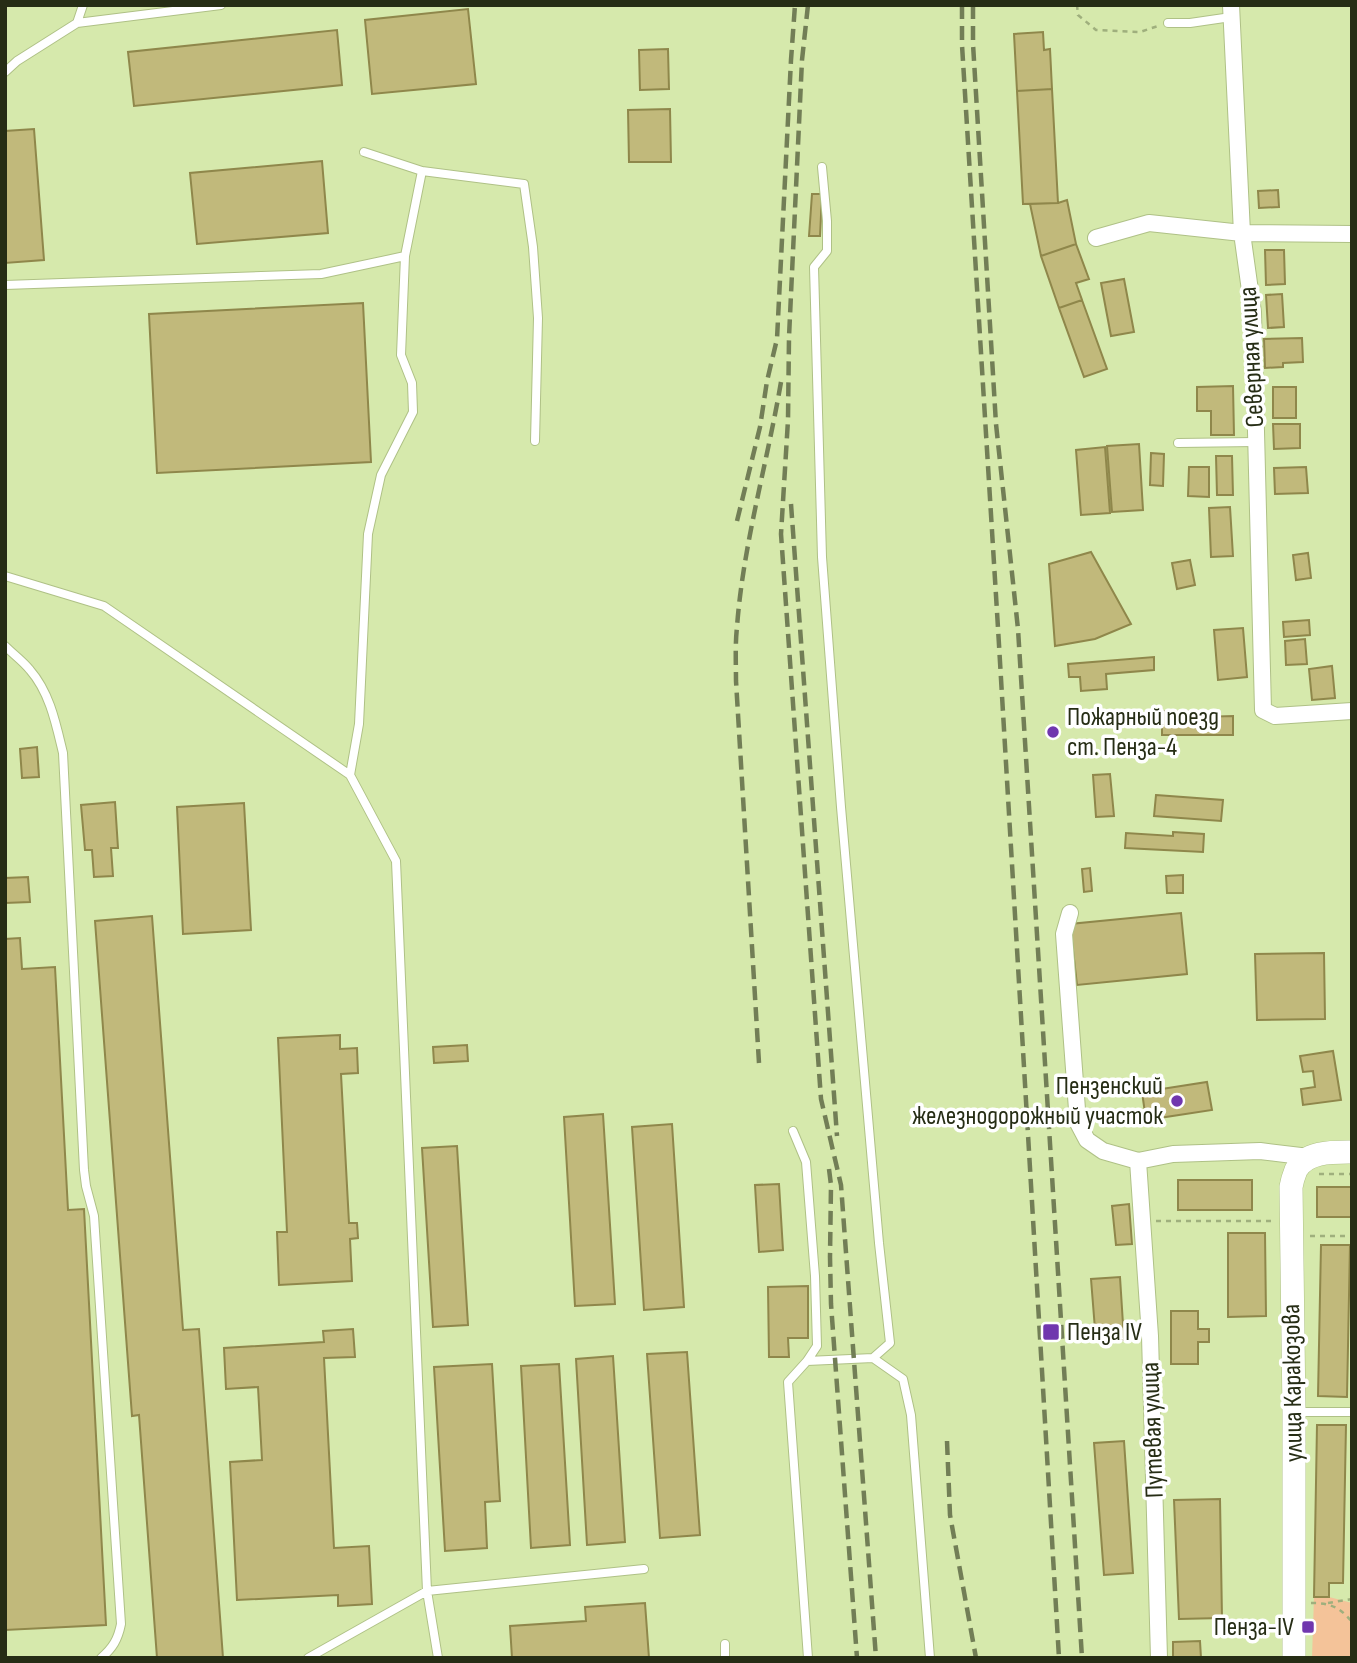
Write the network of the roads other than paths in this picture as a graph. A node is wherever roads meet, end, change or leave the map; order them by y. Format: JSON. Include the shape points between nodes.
{"nodes":[{"id":1,"x":83,"y":5,"type":"edge"},
{"id":2,"x":221,"y":5,"type":"edge"},
{"id":3,"x":1231,"y":11,"type":"edge"},
{"id":4,"x":77,"y":23,"type":"junction"},
{"id":5,"x":1168,"y":23,"type":"road end"},
{"id":6,"x":5,"y":72,"type":"edge"},
{"id":7,"x":363,"y":152,"type":"dead end"},
{"id":8,"x":822,"y":167,"type":"dead end"},
{"id":9,"x":422,"y":171,"type":"junction"},
{"id":10,"x":1242,"y":233,"type":"junction"},
{"id":11,"x":1352,"y":234,"type":"edge"},
{"id":12,"x":1096,"y":238,"type":"dead end"},
{"id":13,"x":405,"y":256,"type":"junction"},
{"id":14,"x":5,"y":285,"type":"edge"},
{"id":15,"x":535,"y":441,"type":"dead end"},
{"id":16,"x":1255,"y":442,"type":"junction"},
{"id":17,"x":1178,"y":443,"type":"dead end"},
{"id":18,"x":5,"y":576,"type":"edge"},
{"id":19,"x":5,"y":646,"type":"edge"},
{"id":20,"x":1352,"y":711,"type":"edge"},
{"id":21,"x":349,"y":775,"type":"junction"},
{"id":22,"x":1070,"y":913,"type":"dead end"},
{"id":23,"x":793,"y":1131,"type":"dead end"},
{"id":24,"x":1352,"y":1152,"type":"edge"},
{"id":25,"x":1138,"y":1161,"type":"junction"},
{"id":26,"x":1312,"y":1166,"type":"junction"},
{"id":27,"x":873,"y":1358,"type":"junction"},
{"id":28,"x":807,"y":1361,"type":"junction"},
{"id":29,"x":1294,"y":1412,"type":"junction"},
{"id":30,"x":1352,"y":1412,"type":"edge"},
{"id":31,"x":645,"y":1569,"type":"dead end"},
{"id":32,"x":428,"y":1591,"type":"junction"},
{"id":33,"x":725,"y":1644,"type":"dead end"},
{"id":34,"x":101,"y":1658,"type":"edge"},
{"id":35,"x":308,"y":1658,"type":"edge"},
{"id":36,"x":438,"y":1658,"type":"edge"},
{"id":37,"x":725,"y":1658,"type":"edge"},
{"id":38,"x":808,"y":1658,"type":"edge"},
{"id":39,"x":930,"y":1658,"type":"edge"},
{"id":40,"x":1160,"y":1658,"type":"edge"},
{"id":41,"x":1294,"y":1658,"type":"edge"}],
"edges":[{"from":1,"to":4,"type":"lane"},
{"from":2,"to":4,"type":"lane"},
{"from":3,"to":5,"type":"lane","via":[[1190,23]]},
{"from":3,"to":10,"type":"street","name":"Северная улица"},
{"from":4,"to":6,"type":"lane"},
{"from":7,"to":9,"type":"lane"},
{"from":8,"to":27,"type":"lane","via":[[827,251],[814,267],[822,557],[890,1343]]},
{"from":9,"to":13,"type":"lane"},
{"from":9,"to":15,"type":"lane","via":[[524,184],[538,318]]},
{"from":10,"to":11,"type":"street"},
{"from":10,"to":12,"type":"street","via":[[1149,223]]},
{"from":10,"to":16,"type":"street","name":"Северная улица","via":[[1253,312]]},
{"from":13,"to":14,"type":"lane","via":[[321,274]]},
{"from":13,"to":21,"type":"lane","via":[[401,355],[412,383],[414,412],[381,475],[368,534],[359,724]]},
{"from":16,"to":17,"type":"lane"},
{"from":16,"to":20,"type":"street","name":"Северная улица","via":[[1262,710],[1275,716]]},
{"from":18,"to":21,"type":"lane","via":[[104,606]]},
{"from":19,"to":34,"type":"lane","via":[[31,671],[46,694],[63,753],[84,1170],[94,1216],[121,1624],[114,1645]]},
{"from":21,"to":32,"type":"lane","via":[[396,861]]},
{"from":22,"to":25,"type":"street","via":[[1065,934],[1078,1123],[1087,1140],[1103,1151]]},
{"from":23,"to":28,"type":"lane","via":[[806,1162],[815,1276],[817,1346]]},
{"from":24,"to":26,"type":"main road","via":[[1328,1153]]},
{"from":25,"to":26,"type":"street","via":[[1173,1154],[1260,1151]]},
{"from":25,"to":40,"type":"street","name":"Путевая улица","via":[[1150,1336]]},
{"from":26,"to":29,"type":"main road","name":"улица Каракозова","via":[[1297,1168],[1291,1186]]},
{"from":27,"to":28,"type":"lane"},
{"from":27,"to":39,"type":"lane","via":[[903,1379],[911,1415]]},
{"from":28,"to":38,"type":"lane","via":[[788,1382]]},
{"from":29,"to":30,"type":"lane"},
{"from":29,"to":41,"type":"main road","name":"улица Каракозова"},
{"from":31,"to":32,"type":"lane"},
{"from":32,"to":35,"type":"lane"},
{"from":32,"to":36,"type":"lane"},
{"from":33,"to":37,"type":"lane"}]}
